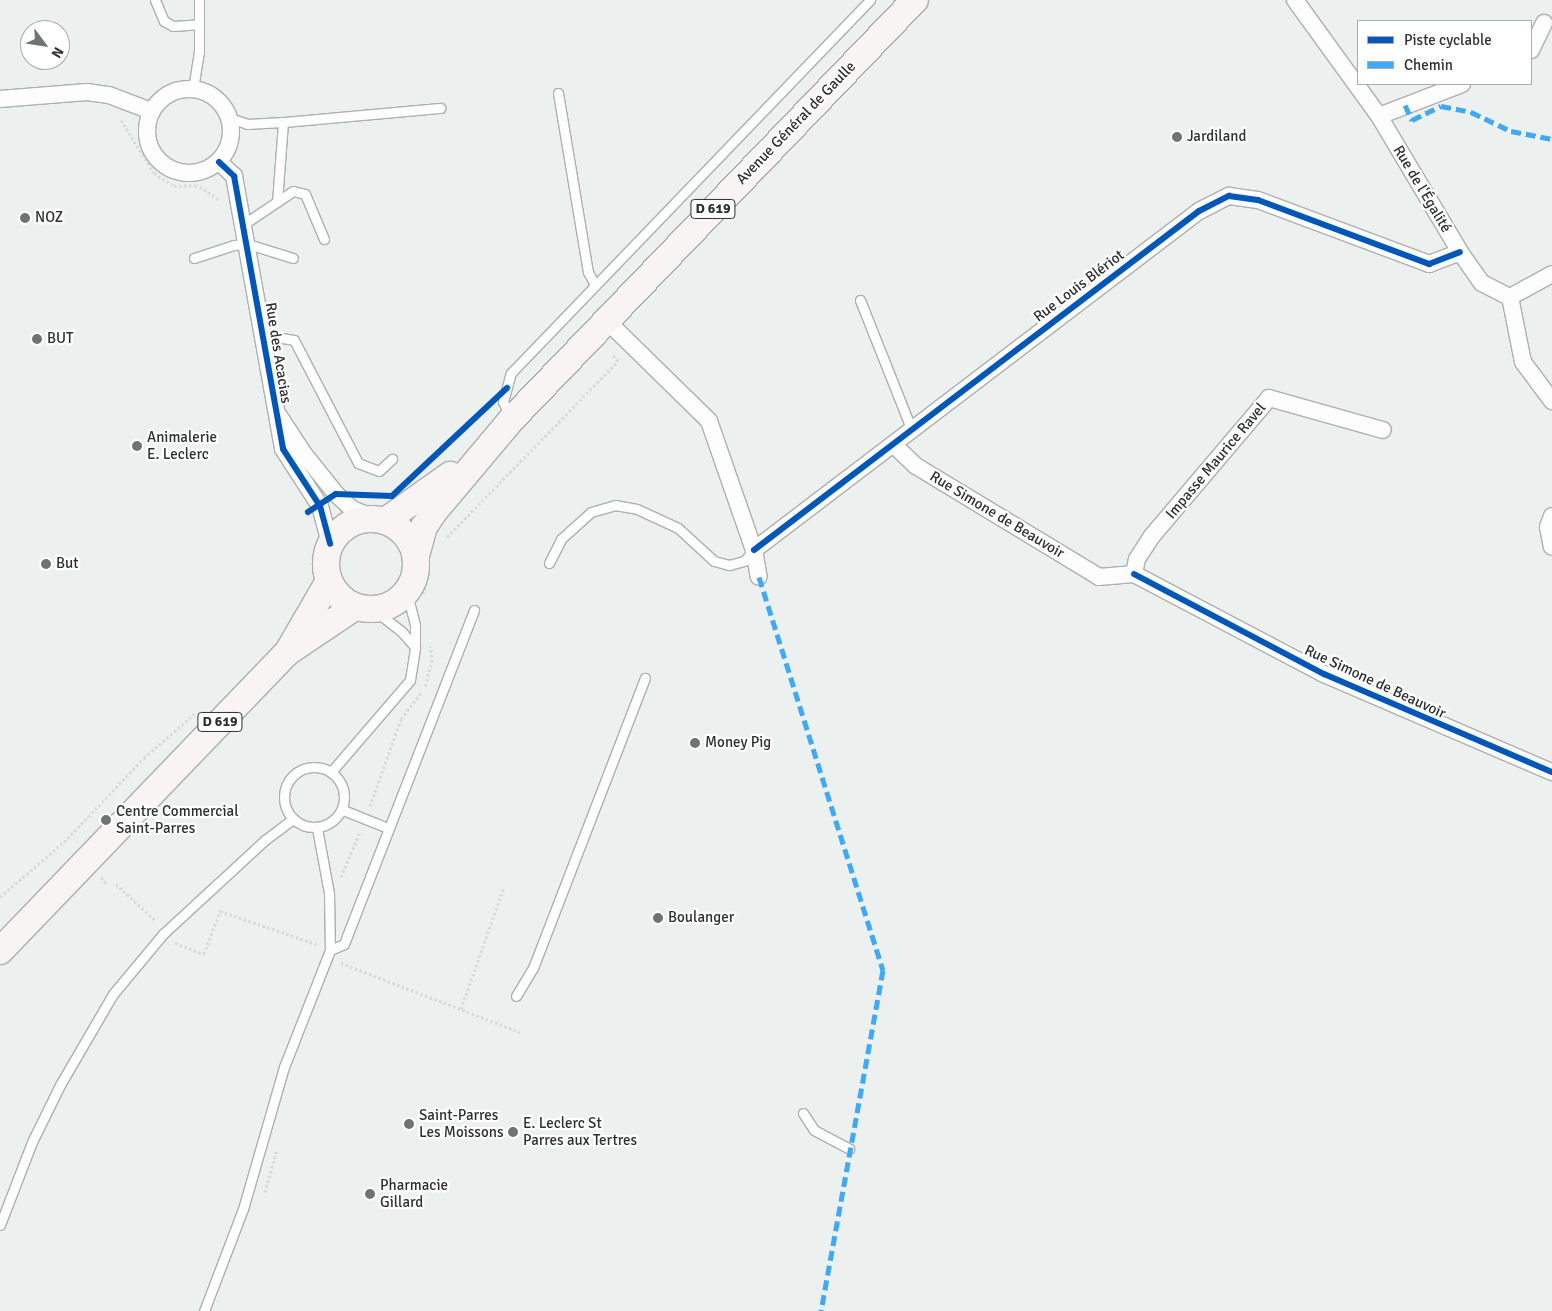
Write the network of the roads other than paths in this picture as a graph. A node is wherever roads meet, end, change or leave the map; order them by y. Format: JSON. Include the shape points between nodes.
{"nodes":[{"id":1,"x":156,"y":0,"type":"edge"},
{"id":2,"x":199,"y":0,"type":"edge"},
{"id":3,"x":870,"y":0,"type":"edge"},
{"id":4,"x":915,"y":0,"type":"edge"},
{"id":5,"x":1295,"y":0,"type":"edge"},
{"id":6,"x":1544,"y":23,"type":"dead end"},
{"id":7,"x":199,"y":24,"type":"junction"},
{"id":8,"x":1532,"y":48,"type":"edge"},
{"id":9,"x":1459,"y":85,"type":"edge"},
{"id":10,"x":193,"y":88,"type":"junction"},
{"id":11,"x":558,"y":93,"type":"dead end"},
{"id":12,"x":0,"y":99,"type":"edge"},
{"id":13,"x":440,"y":108,"type":"dead end"},
{"id":14,"x":150,"y":111,"type":"junction"},
{"id":15,"x":1379,"y":116,"type":"junction"},
{"id":16,"x":230,"y":118,"type":"junction"},
{"id":17,"x":284,"y":122,"type":"junction"},
{"id":18,"x":219,"y":162,"type":"junction"},
{"id":19,"x":276,"y":202,"type":"junction"},
{"id":20,"x":244,"y":224,"type":"junction"},
{"id":21,"x":324,"y":239,"type":"dead end"},
{"id":22,"x":248,"y":244,"type":"junction"},
{"id":23,"x":1460,"y":252,"type":"junction"},
{"id":24,"x":194,"y":258,"type":"dead end"},
{"id":25,"x":292,"y":258,"type":"dead end"},
{"id":26,"x":1552,"y":274,"type":"edge"},
{"id":27,"x":595,"y":285,"type":"junction"},
{"id":28,"x":1510,"y":297,"type":"junction"},
{"id":29,"x":860,"y":300,"type":"dead end"},
{"id":30,"x":606,"y":320,"type":"junction"},
{"id":31,"x":263,"y":334,"type":"junction"},
{"id":32,"x":1552,"y":401,"type":"edge"},
{"id":33,"x":274,"y":408,"type":"junction"},
{"id":34,"x":512,"y":420,"type":"junction"},
{"id":35,"x":1384,"y":430,"type":"dead end"},
{"id":36,"x":912,"y":431,"type":"junction"},
{"id":37,"x":894,"y":445,"type":"junction"},
{"id":38,"x":392,"y":459,"type":"dead end"},
{"id":39,"x":1552,"y":516,"type":"edge"},
{"id":40,"x":381,"y":520,"type":"junction"},
{"id":41,"x":323,"y":544,"type":"junction"},
{"id":42,"x":1552,"y":547,"type":"edge"},
{"id":43,"x":754,"y":550,"type":"junction"},
{"id":44,"x":423,"y":561,"type":"junction"},
{"id":45,"x":549,"y":563,"type":"dead end"},
{"id":46,"x":1134,"y":574,"type":"junction"},
{"id":47,"x":320,"y":577,"type":"junction"},
{"id":48,"x":759,"y":577,"type":"dead end"},
{"id":49,"x":415,"y":594,"type":"junction"},
{"id":50,"x":365,"y":608,"type":"junction"},
{"id":51,"x":474,"y":610,"type":"dead end"},
{"id":52,"x":414,"y":647,"type":"junction"},
{"id":53,"x":288,"y":652,"type":"junction"},
{"id":54,"x":645,"y":678,"type":"dead end"},
{"id":55,"x":331,"y":772,"type":"junction"},
{"id":56,"x":1552,"y":772,"type":"edge"},
{"id":57,"x":342,"y":810,"type":"junction"},
{"id":58,"x":293,"y":819,"type":"junction"},
{"id":59,"x":317,"y":828,"type":"junction"},
{"id":60,"x":388,"y":828,"type":"junction"},
{"id":61,"x":44,"y":903,"type":"junction"},
{"id":62,"x":0,"y":943,"type":"edge"},
{"id":63,"x":0,"y":951,"type":"edge"},
{"id":64,"x":330,"y":951,"type":"junction"},
{"id":65,"x":516,"y":996,"type":"dead end"},
{"id":66,"x":803,"y":1113,"type":"dead end"},
{"id":67,"x":848,"y":1149,"type":"dead end"},
{"id":68,"x":0,"y":1225,"type":"edge"},
{"id":69,"x":204,"y":1311,"type":"edge"}],
"edges":[{"from":1,"to":7,"type":"lane","via":[[164,21],[173,26]]},
{"from":2,"to":7,"type":"lane"},
{"from":3,"to":27,"type":"lane"},
{"from":4,"to":30,"type":"main road","name":"Avenue Général de Gaulle","number":"D 619"},
{"from":5,"to":15,"type":"street","name":"Rue de l'Égalité"},
{"from":6,"to":8,"type":"street"},
{"from":7,"to":10,"type":"lane","via":[[199,52]]},
{"from":9,"to":15,"type":"street"},
{"from":10,"to":14,"type":"street","via":[[162,97]]},
{"from":10,"to":16,"type":"street","via":[[211,94]]},
{"from":11,"to":27,"type":"lane","via":[[588,272]]},
{"from":12,"to":14,"type":"street","via":[[87,92],[108,95]]},
{"from":13,"to":17,"type":"lane"},
{"from":14,"to":18,"type":"street","via":[[146,134],[158,161],[179,173],[191,174],[203,172]]},
{"from":15,"to":23,"type":"street","name":"Rue de l'Égalité"},
{"from":16,"to":17,"type":"lane","via":[[247,124]]},
{"from":16,"to":18,"type":"street","via":[[232,135]]},
{"from":17,"to":19,"type":"lane"},
{"from":18,"to":20,"type":"street","name":"Rue des Acacias","via":[[234,176]]},
{"from":19,"to":20,"type":"lane"},
{"from":19,"to":21,"type":"lane","via":[[293,191],[305,194]]},
{"from":20,"to":22,"type":"street","name":"Rue des Acacias"},
{"from":22,"to":24,"type":"lane","via":[[234,245]]},
{"from":22,"to":25,"type":"lane"},
{"from":22,"to":31,"type":"street","name":"Rue des Acacias"},
{"from":23,"to":28,"type":"street","name":"Rue de l'Égalité","via":[[1482,283]]},
{"from":23,"to":36,"type":"street","name":"Rue Louis Blériot","via":[[1429,264],[1258,200],[1229,196],[1199,211]]},
{"from":26,"to":28,"type":"street"},
{"from":27,"to":34,"type":"lane","via":[[511,373],[503,402]]},
{"from":28,"to":32,"type":"street","via":[[1523,362]]},
{"from":29,"to":36,"type":"lane"},
{"from":30,"to":34,"type":"main road","name":"Avenue Général de Gaulle","number":"D 619"},
{"from":30,"to":43,"type":"street","via":[[709,421]]},
{"from":31,"to":33,"type":"street","name":"Rue des Acacias"},
{"from":31,"to":38,"type":"lane","via":[[294,340],[358,463],[379,471]]},
{"from":33,"to":40,"type":"street","name":"Rue des Acacias","via":[[304,454],[336,494],[352,509]]},
{"from":33,"to":41,"type":"street","name":"Rue des Acacias","via":[[283,450],[320,506]]},
{"from":34,"to":40,"type":"main road","name":"Avenue Général de Gaulle","number":"D 619","via":[[440,484]]},
{"from":34,"to":44,"type":"main road","name":"Avenue Général de Gaulle","number":"D 619","via":[[424,527]]},
{"from":35,"to":46,"type":"street","name":"Impasse Maurice Ravel","via":[[1269,398],[1152,536],[1137,559]]},
{"from":36,"to":37,"type":"street","name":"Rue Louis Blériot"},
{"from":37,"to":43,"type":"street","name":"Rue Louis Blériot"},
{"from":37,"to":46,"type":"street","name":"Rue Simone de Beauvoir","via":[[916,466],[1099,577]]},
{"from":39,"to":42,"type":"street","via":[[1548,527]]},
{"from":40,"to":41,"type":"main road","via":[[358,520]]},
{"from":40,"to":44,"type":"main road","via":[[395,525],[409,538]]},
{"from":41,"to":47,"type":"main road","via":[[325,562]]},
{"from":43,"to":45,"type":"lane","via":[[744,561],[729,565],[714,561],[678,528],[637,509],[615,505],[591,512],[562,539]]},
{"from":43,"to":48,"type":"street"},
{"from":44,"to":49,"type":"main road","via":[[416,575]]},
{"from":46,"to":56,"type":"street","name":"Rue Simone de Beauvoir","via":[[1380,700]]},
{"from":47,"to":50,"type":"main road","via":[[339,597]]},
{"from":47,"to":53,"type":"main road","number":"D 619"},
{"from":49,"to":50,"type":"main road","via":[[393,604]]},
{"from":49,"to":52,"type":"lane"},
{"from":50,"to":52,"type":"lane","via":[[402,632]]},
{"from":50,"to":53,"type":"main road","number":"D 619"},
{"from":51,"to":60,"type":"lane"},
{"from":52,"to":55,"type":"lane","via":[[410,680]]},
{"from":53,"to":61,"type":"main road","number":"D 619"},
{"from":54,"to":65,"type":"lane","via":[[533,968]]},
{"from":55,"to":57,"type":"lane","via":[[344,789]]},
{"from":55,"to":58,"type":"lane","via":[[318,767],[306,768],[289,780],[284,797]]},
{"from":57,"to":59,"type":"lane","via":[[336,819]]},
{"from":57,"to":60,"type":"lane"},
{"from":58,"to":59,"type":"lane","via":[[306,827]]},
{"from":58,"to":68,"type":"lane","via":[[265,840],[163,934],[113,994],[60,1085],[32,1142]]},
{"from":59,"to":64,"type":"lane","via":[[329,894]]},
{"from":60,"to":64,"type":"lane","via":[[366,890],[341,944]]},
{"from":61,"to":62,"type":"main road","number":"D 619"},
{"from":61,"to":63,"type":"main road","number":"D 619"},
{"from":64,"to":69,"type":"lane","via":[[284,1067],[246,1201]]},
{"from":66,"to":67,"type":"lane","via":[[814,1130]]}]}
